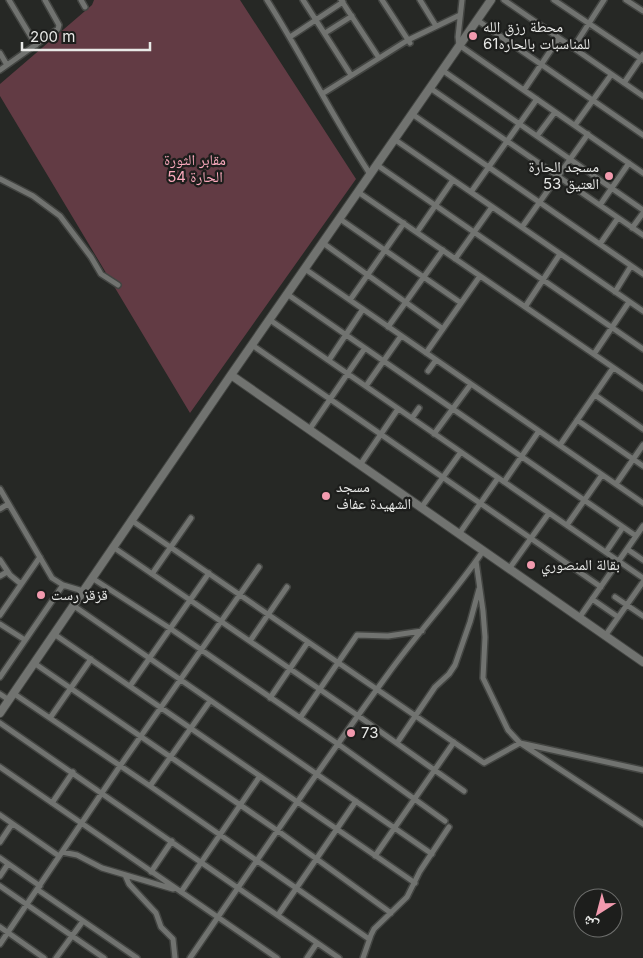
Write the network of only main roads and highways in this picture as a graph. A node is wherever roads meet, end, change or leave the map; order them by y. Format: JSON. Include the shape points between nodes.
{"nodes":[{"id":1,"x":487,"y":2,"type":"edge"},
{"id":2,"x":231,"y":375,"type":"junction"},
{"id":3,"x":643,"y":662,"type":"edge"},
{"id":4,"x":0,"y":713,"type":"edge"}],
"edges":[{"from":1,"to":2,"type":"main road"},
{"from":2,"to":3,"type":"main road"},
{"from":2,"to":4,"type":"main road"}]}
